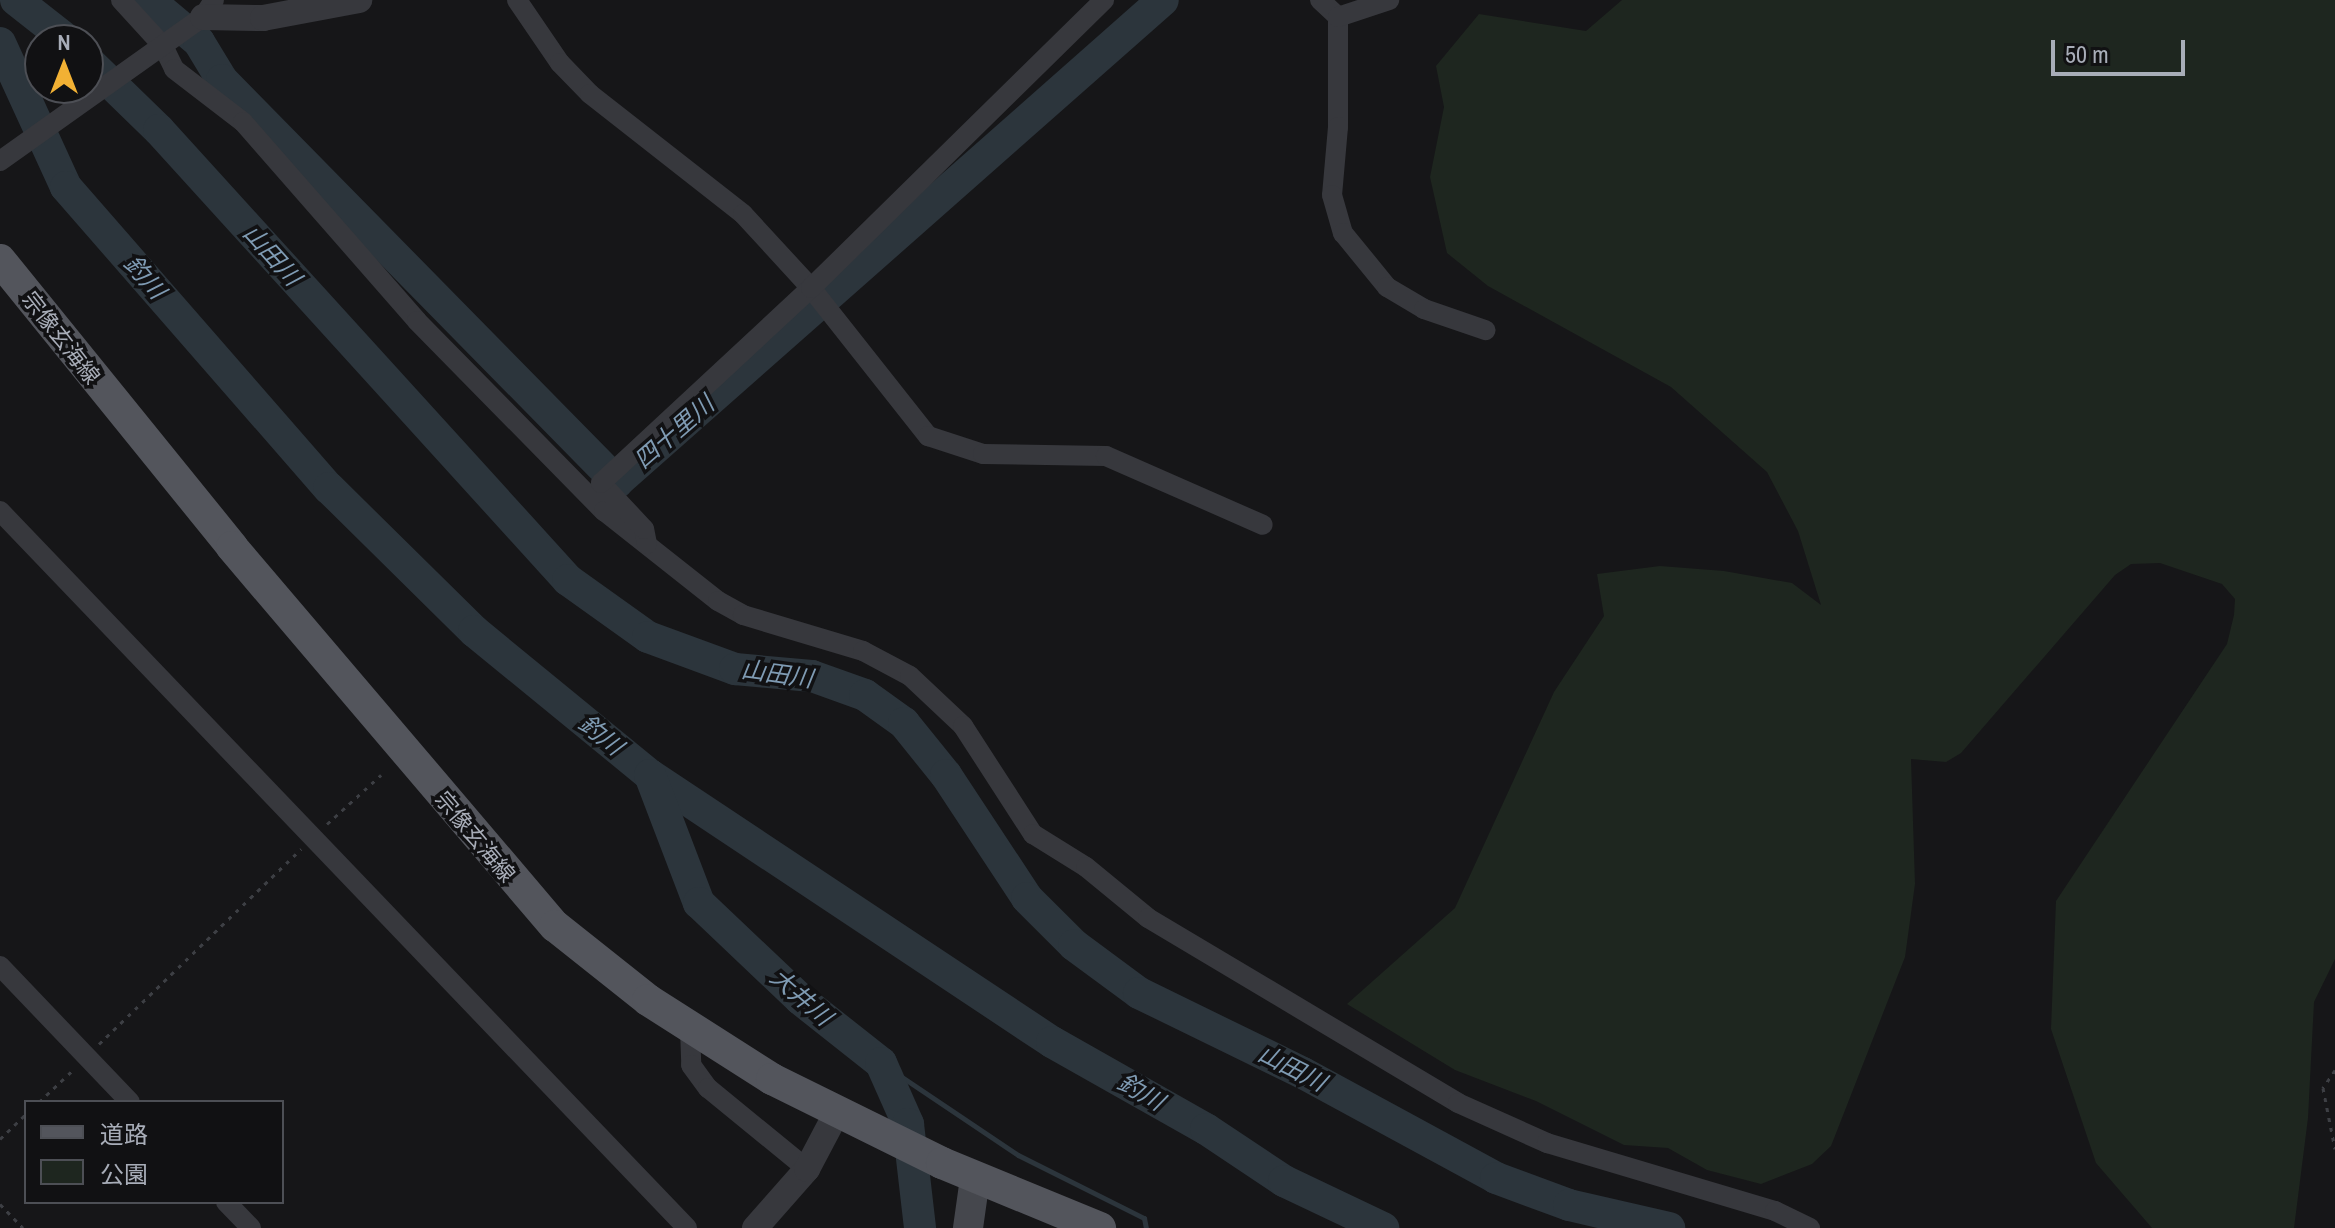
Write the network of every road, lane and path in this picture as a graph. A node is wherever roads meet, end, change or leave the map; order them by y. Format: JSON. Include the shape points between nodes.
{"nodes":[{"id":1,"x":121,"y":0,"type":"edge"},
{"id":2,"x":359,"y":0,"type":"edge"},
{"id":3,"x":517,"y":0,"type":"edge"},
{"id":4,"x":1104,"y":0,"type":"edge"},
{"id":5,"x":1320,"y":0,"type":"edge"},
{"id":6,"x":1389,"y":0,"type":"edge"},
{"id":7,"x":208,"y":8,"type":"edge"},
{"id":8,"x":1338,"y":17,"type":"junction"},
{"id":9,"x":155,"y":52,"type":"junction"},
{"id":10,"x":0,"y":161,"type":"edge"},
{"id":11,"x":0,"y":260,"type":"edge"},
{"id":12,"x":811,"y":288,"type":"junction"},
{"id":13,"x":1485,"y":330,"type":"dead end"},
{"id":14,"x":0,"y":511,"type":"edge"},
{"id":15,"x":1263,"y":525,"type":"dead end"},
{"id":16,"x":647,"y":544,"type":"junction"},
{"id":17,"x":381,"y":775,"type":"dead end"},
{"id":18,"x":313,"y":837,"type":"junction"},
{"id":19,"x":0,"y":966,"type":"edge"},
{"id":20,"x":690,"y":1028,"type":"junction"},
{"id":21,"x":86,"y":1056,"type":"junction"},
{"id":22,"x":2335,"y":1070,"type":"edge"},
{"id":23,"x":41,"y":1100,"type":"edge"},
{"id":24,"x":128,"y":1100,"type":"edge"},
{"id":25,"x":836,"y":1114,"type":"junction"},
{"id":26,"x":24,"y":1116,"type":"edge"},
{"id":27,"x":0,"y":1139,"type":"edge"},
{"id":28,"x":2335,"y":1149,"type":"edge"},
{"id":29,"x":807,"y":1169,"type":"junction"},
{"id":30,"x":975,"y":1178,"type":"junction"},
{"id":31,"x":0,"y":1204,"type":"edge"},
{"id":32,"x":228,"y":1204,"type":"edge"},
{"id":33,"x":968,"y":1226,"type":"edge"},
{"id":34,"x":23,"y":1228,"type":"edge"},
{"id":35,"x":251,"y":1228,"type":"edge"},
{"id":36,"x":687,"y":1228,"type":"edge"},
{"id":37,"x":755,"y":1228,"type":"edge"},
{"id":38,"x":1100,"y":1228,"type":"edge"},
{"id":39,"x":1810,"y":1228,"type":"edge"}],
"edges":[{"from":1,"to":9,"type":"street"},
{"from":2,"to":7,"type":"street","via":[[263,18]]},
{"from":3,"to":12,"type":"street","via":[[560,63],[590,94],[743,214]]},
{"from":4,"to":12,"type":"street"},
{"from":5,"to":8,"type":"street"},
{"from":6,"to":8,"type":"street"},
{"from":7,"to":9,"type":"street"},
{"from":8,"to":13,"type":"street","via":[[1332,195],[1343,233],[1387,287],[1424,309]]},
{"from":9,"to":10,"type":"street"},
{"from":9,"to":16,"type":"street","via":[[243,122],[511,422],[604,511]]},
{"from":11,"to":20,"type":"main road","name":"宗像玄海線","via":[[97,385],[521,892],[589,955]]},
{"from":12,"to":15,"type":"street","via":[[928,436],[983,454],[1106,456]]},
{"from":12,"to":16,"type":"street","via":[[601,483],[644,529]]},
{"from":14,"to":18,"type":"street"},
{"from":16,"to":39,"type":"street","via":[[743,615],[863,651],[910,676],[963,726],[1033,834],[1086,867],[1148,918],[1458,1103],[1547,1143],[1775,1211]]},
{"from":17,"to":18,"type":"path"},
{"from":18,"to":21,"type":"path"},
{"from":18,"to":36,"type":"street"},
{"from":19,"to":21,"type":"street"},
{"from":20,"to":25,"type":"main road","name":"宗像玄海線"},
{"from":20,"to":29,"type":"street","via":[[691,1065],[708,1088]]},
{"from":21,"to":23,"type":"path"},
{"from":21,"to":24,"type":"street"},
{"from":22,"to":28,"type":"path","via":[[2323,1088]]},
{"from":25,"to":29,"type":"street"},
{"from":25,"to":30,"type":"main road","name":"宗像玄海線"},
{"from":26,"to":27,"type":"path"},
{"from":29,"to":37,"type":"street"},
{"from":30,"to":33,"type":"main road"},
{"from":30,"to":38,"type":"main road","name":"宗像玄海線"},
{"from":31,"to":34,"type":"path"},
{"from":32,"to":35,"type":"street"}]}
